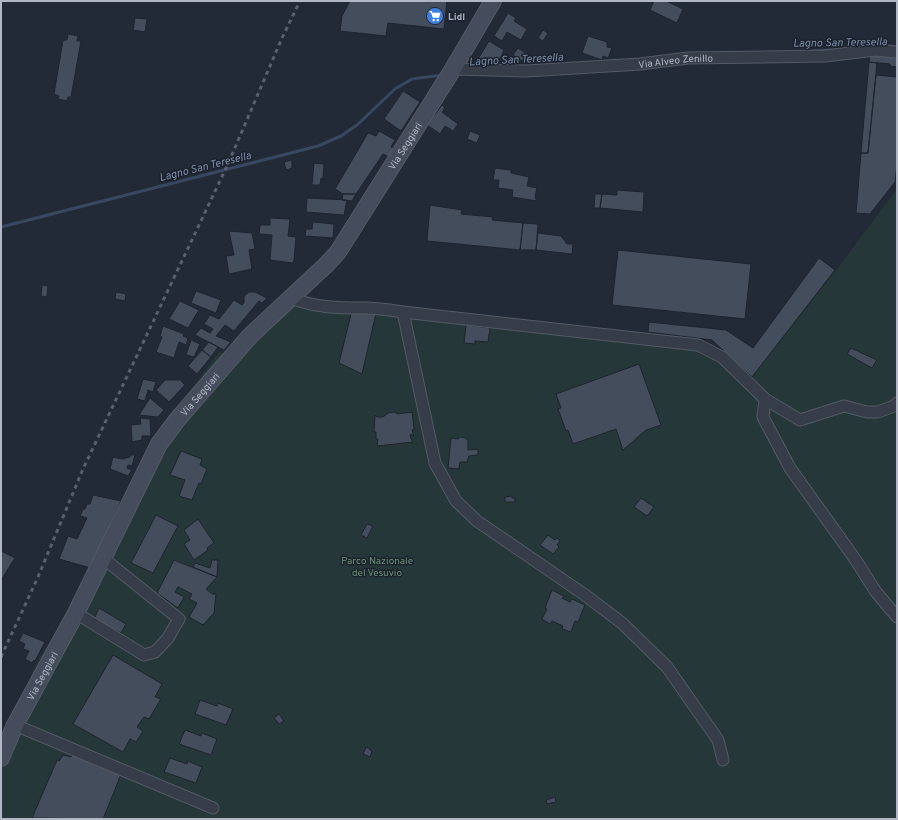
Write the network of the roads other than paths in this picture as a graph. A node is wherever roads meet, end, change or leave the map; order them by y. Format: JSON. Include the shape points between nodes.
{"nodes":[{"id":1,"x":492,"y":1,"type":"edge"},
{"id":2,"x":897,"y":52,"type":"edge"},
{"id":3,"x":453,"y":69,"type":"junction"},
{"id":4,"x":291,"y":298,"type":"junction"},
{"id":5,"x":403,"y":312,"type":"junction"},
{"id":6,"x":765,"y":399,"type":"junction"},
{"id":7,"x":897,"y":403,"type":"edge"},
{"id":8,"x":103,"y":558,"type":"junction"},
{"id":9,"x":76,"y":613,"type":"junction"},
{"id":10,"x":897,"y":617,"type":"edge"},
{"id":11,"x":15,"y":725,"type":"junction"},
{"id":12,"x":1,"y":757,"type":"edge"},
{"id":13,"x":723,"y":760,"type":"dead end"},
{"id":14,"x":213,"y":808,"type":"dead end"}],
"edges":[{"from":1,"to":3,"type":"main road","name":"Via Seggiari"},
{"from":2,"to":3,"type":"street","name":"Via Alveo Zenillo","via":[[875,50],[825,56],[688,58],[640,64],[526,71]]},
{"from":3,"to":4,"type":"main road","name":"Via Seggiari","via":[[338,252]]},
{"from":4,"to":5,"type":"street","via":[[305,304],[336,308]]},
{"from":4,"to":8,"type":"main road","name":"Via Seggiari","via":[[250,336],[159,444]]},
{"from":5,"to":6,"type":"street","via":[[698,344],[722,357]]},
{"from":5,"to":13,"type":"street","via":[[435,463],[456,501],[477,521],[622,623],[667,667],[718,740]]},
{"from":6,"to":7,"type":"street","via":[[800,420],[844,406],[866,412],[878,412]]},
{"from":6,"to":10,"type":"street","via":[[763,417],[790,468],[876,592]]},
{"from":8,"to":9,"type":"main road","name":"Via Seggiari"},
{"from":8,"to":9,"type":"street","via":[[179,619],[156,652],[144,655]]},
{"from":9,"to":11,"type":"main road","name":"Via Seggiari"},
{"from":11,"to":12,"type":"main road","name":"Via Seggiari"},
{"from":11,"to":14,"type":"street"}]}
